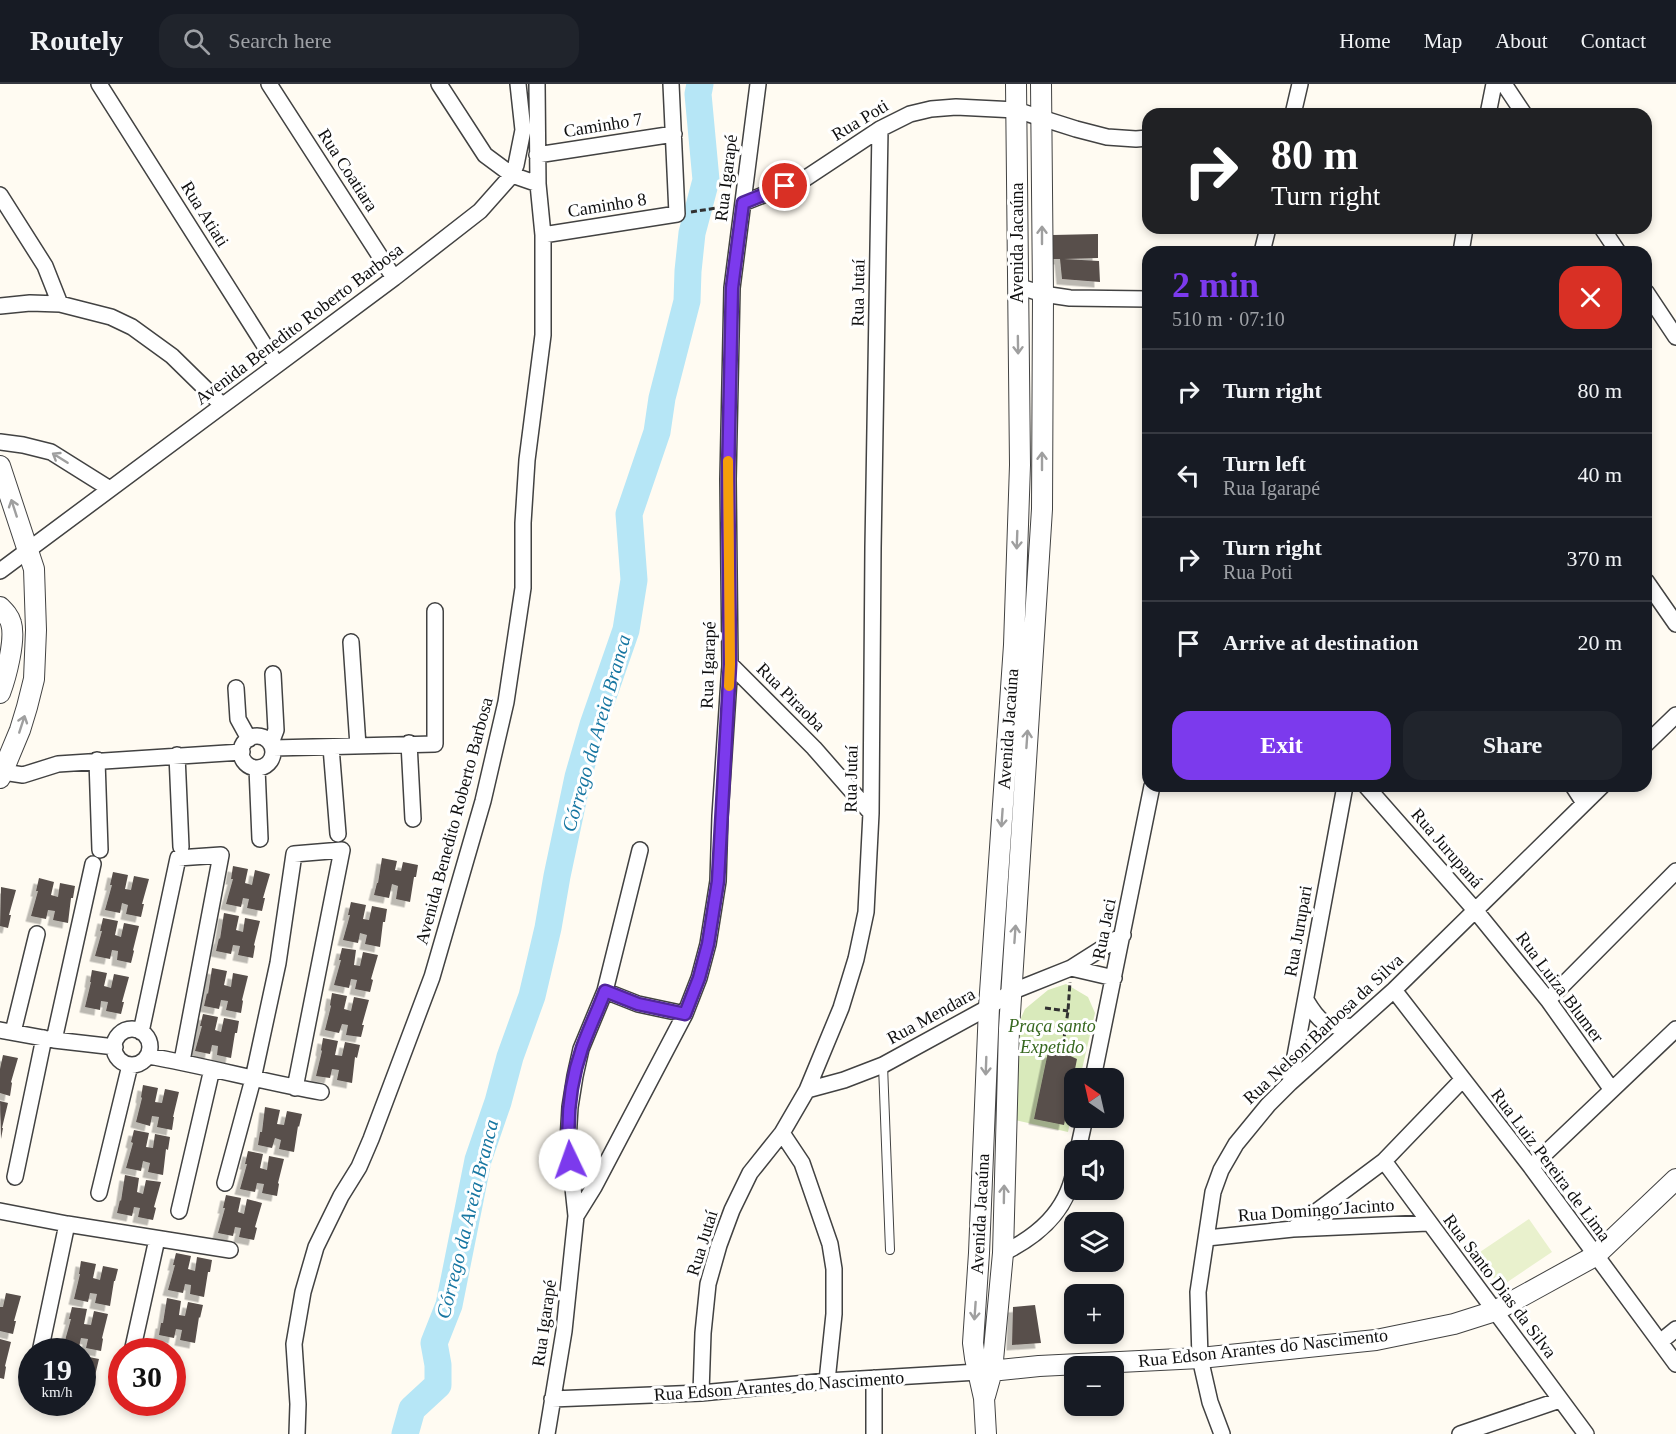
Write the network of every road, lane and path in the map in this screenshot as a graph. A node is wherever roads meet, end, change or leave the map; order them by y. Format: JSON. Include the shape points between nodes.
{"nodes":[{"id":1,"x":99,"y":84,"type":"edge"},
{"id":2,"x":269,"y":84,"type":"edge"},
{"id":3,"x":439,"y":84,"type":"edge"},
{"id":4,"x":519,"y":84,"type":"edge"},
{"id":5,"x":537,"y":84,"type":"edge"},
{"id":6,"x":671,"y":84,"type":"edge"},
{"id":7,"x":758,"y":84,"type":"edge"},
{"id":8,"x":1016,"y":84,"type":"edge"},
{"id":9,"x":1041,"y":84,"type":"edge"},
{"id":10,"x":1300,"y":84,"type":"edge"},
{"id":11,"x":1494,"y":84,"type":"edge"},
{"id":12,"x":1504,"y":84,"type":"edge"},
{"id":13,"x":1294,"y":108,"type":"edge"},
{"id":14,"x":1489,"y":108,"type":"edge"},
{"id":15,"x":1520,"y":108,"type":"edge"},
{"id":16,"x":1016,"y":110,"type":"junction"},
{"id":17,"x":1042,"y":119,"type":"junction"},
{"id":18,"x":880,"y":129,"type":"junction"},
{"id":19,"x":674,"y":134,"type":"junction"},
{"id":20,"x":1142,"y":138,"type":"edge"},
{"id":21,"x":537,"y":155,"type":"junction"},
{"id":22,"x":512,"y":175,"type":"junction"},
{"id":23,"x":538,"y":184,"type":"junction"},
{"id":24,"x":0,"y":195,"type":"edge"},
{"id":25,"x":743,"y":203,"type":"junction"},
{"id":26,"x":711,"y":210,"type":"dead end"},
{"id":27,"x":681,"y":214,"type":"junction"},
{"id":28,"x":543,"y":235,"type":"junction"},
{"id":29,"x":394,"y":278,"type":"junction"},
{"id":30,"x":1017,"y":286,"type":"junction"},
{"id":31,"x":1043,"y":294,"type":"junction"},
{"id":32,"x":1142,"y":299,"type":"edge"},
{"id":33,"x":1652,"y":301,"type":"edge"},
{"id":34,"x":60,"y":304,"type":"junction"},
{"id":35,"x":0,"y":306,"type":"edge"},
{"id":36,"x":1676,"y":337,"type":"edge"},
{"id":37,"x":277,"y":365,"type":"junction"},
{"id":38,"x":222,"y":405,"type":"junction"},
{"id":39,"x":0,"y":442,"type":"edge"},
{"id":40,"x":0,"y":466,"type":"edge"},
{"id":41,"x":110,"y":489,"type":"junction"},
{"id":42,"x":27,"y":550,"type":"junction"},
{"id":43,"x":0,"y":571,"type":"edge"},
{"id":44,"x":1652,"y":590,"type":"edge"},
{"id":45,"x":0,"y":607,"type":"edge"},
{"id":46,"x":435,"y":611,"type":"dead end"},
{"id":47,"x":1676,"y":624,"type":"edge"},
{"id":48,"x":351,"y":642,"type":"dead end"},
{"id":49,"x":730,"y":664,"type":"junction"},
{"id":50,"x":273,"y":674,"type":"dead end"},
{"id":51,"x":34,"y":679,"type":"junction"},
{"id":52,"x":3,"y":684,"type":"edge"},
{"id":53,"x":236,"y":688,"type":"dead end"},
{"id":54,"x":1676,"y":715,"type":"edge"},
{"id":55,"x":1652,"y":738,"type":"edge"},
{"id":56,"x":409,"y":743,"type":"junction"},
{"id":57,"x":245,"y":746,"type":"junction"},
{"id":58,"x":272,"y":746,"type":"junction"},
{"id":59,"x":358,"y":746,"type":"junction"},
{"id":60,"x":331,"y":747,"type":"junction"},
{"id":61,"x":177,"y":755,"type":"junction"},
{"id":62,"x":97,"y":760,"type":"junction"},
{"id":63,"x":257,"y":768,"type":"junction"},
{"id":64,"x":2,"y":775,"type":"edge"},
{"id":65,"x":1151,"y":792,"type":"edge"},
{"id":66,"x":1344,"y":792,"type":"edge"},
{"id":67,"x":1371,"y":792,"type":"edge"},
{"id":68,"x":1577,"y":792,"type":"edge"},
{"id":69,"x":1596,"y":792,"type":"edge"},
{"id":70,"x":1584,"y":803,"type":"junction"},
{"id":71,"x":871,"y":813,"type":"junction"},
{"id":72,"x":413,"y":819,"type":"dead end"},
{"id":73,"x":338,"y":834,"type":"dead end"},
{"id":74,"x":260,"y":839,"type":"dead end"},
{"id":75,"x":181,"y":847,"type":"dead end"},
{"id":76,"x":100,"y":850,"type":"dead end"},
{"id":77,"x":640,"y":850,"type":"dead end"},
{"id":78,"x":93,"y":864,"type":"dead end"},
{"id":79,"x":1676,"y":871,"type":"edge"},
{"id":80,"x":1475,"y":910,"type":"junction"},
{"id":81,"x":37,"y":934,"type":"dead end"},
{"id":82,"x":1123,"y":935,"type":"junction"},
{"id":83,"x":1071,"y":969,"type":"junction"},
{"id":84,"x":1114,"y":978,"type":"junction"},
{"id":85,"x":1394,"y":990,"type":"junction"},
{"id":86,"x":605,"y":991,"type":"junction"},
{"id":87,"x":1011,"y":992,"type":"junction"},
{"id":88,"x":1306,"y":1000,"type":"junction"},
{"id":89,"x":1548,"y":1000,"type":"junction"},
{"id":90,"x":988,"y":1007,"type":"junction"},
{"id":91,"x":1045,"y":1008,"type":"dead end"},
{"id":92,"x":1068,"y":1011,"type":"junction"},
{"id":93,"x":685,"y":1014,"type":"junction"},
{"id":94,"x":1353,"y":1026,"type":"junction"},
{"id":95,"x":1676,"y":1029,"type":"edge"},
{"id":96,"x":7,"y":1031,"type":"edge"},
{"id":97,"x":141,"y":1032,"type":"junction"},
{"id":98,"x":49,"y":1039,"type":"junction"},
{"id":99,"x":1063,"y":1045,"type":"dead end"},
{"id":100,"x":115,"y":1047,"type":"junction"},
{"id":101,"x":148,"y":1056,"type":"junction"},
{"id":102,"x":182,"y":1062,"type":"junction"},
{"id":103,"x":130,"y":1065,"type":"junction"},
{"id":104,"x":883,"y":1065,"type":"junction"},
{"id":105,"x":1096,"y":1068,"type":"edge"},
{"id":106,"x":212,"y":1069,"type":"junction"},
{"id":107,"x":253,"y":1078,"type":"junction"},
{"id":108,"x":1462,"y":1080,"type":"junction"},
{"id":109,"x":1290,"y":1083,"type":"junction"},
{"id":110,"x":295,"y":1088,"type":"junction"},
{"id":111,"x":807,"y":1090,"type":"junction"},
{"id":112,"x":1612,"y":1090,"type":"junction"},
{"id":113,"x":321,"y":1092,"type":"dead end"},
{"id":114,"x":782,"y":1133,"type":"junction"},
{"id":115,"x":1384,"y":1161,"type":"junction"},
{"id":116,"x":1531,"y":1167,"type":"junction"},
{"id":117,"x":15,"y":1177,"type":"dead end"},
{"id":118,"x":1676,"y":1179,"type":"edge"},
{"id":119,"x":225,"y":1183,"type":"dead end"},
{"id":120,"x":99,"y":1193,"type":"dead end"},
{"id":121,"x":1064,"y":1200,"type":"edge"},
{"id":122,"x":0,"y":1211,"type":"edge"},
{"id":123,"x":179,"y":1211,"type":"dead end"},
{"id":124,"x":576,"y":1216,"type":"junction"},
{"id":125,"x":1428,"y":1222,"type":"junction"},
{"id":126,"x":67,"y":1224,"type":"junction"},
{"id":127,"x":1293,"y":1229,"type":"junction"},
{"id":128,"x":1207,"y":1238,"type":"junction"},
{"id":129,"x":157,"y":1239,"type":"junction"},
{"id":130,"x":230,"y":1250,"type":"dead end"},
{"id":131,"x":890,"y":1251,"type":"dead end"},
{"id":132,"x":1003,"y":1253,"type":"junction"},
{"id":133,"x":1595,"y":1256,"type":"junction"},
{"id":134,"x":1495,"y":1311,"type":"junction"},
{"id":135,"x":1676,"y":1329,"type":"edge"},
{"id":136,"x":43,"y":1338,"type":"edge"},
{"id":137,"x":135,"y":1338,"type":"edge"},
{"id":138,"x":1660,"y":1342,"type":"junction"},
{"id":139,"x":1200,"y":1358,"type":"junction"},
{"id":140,"x":1676,"y":1364,"type":"edge"},
{"id":141,"x":985,"y":1372,"type":"junction"},
{"id":142,"x":874,"y":1378,"type":"junction"},
{"id":143,"x":827,"y":1381,"type":"junction"},
{"id":144,"x":701,"y":1393,"type":"junction"},
{"id":145,"x":552,"y":1400,"type":"junction"},
{"id":146,"x":1560,"y":1400,"type":"junction"},
{"id":147,"x":297,"y":1434,"type":"edge"},
{"id":148,"x":547,"y":1434,"type":"edge"},
{"id":149,"x":874,"y":1434,"type":"edge"},
{"id":150,"x":986,"y":1434,"type":"edge"},
{"id":151,"x":1221,"y":1434,"type":"edge"},
{"id":152,"x":1460,"y":1434,"type":"edge"},
{"id":153,"x":1586,"y":1434,"type":"edge"}],
"edges":[{"from":1,"to":37,"type":"street","name":"Rua Atiati"},
{"from":2,"to":29,"type":"street","name":"Rua Coatiara"},
{"from":3,"to":22,"type":"street","via":[[485,155]]},
{"from":4,"to":22,"type":"street","name":"Avenida Benedito Roberto Barbosa","via":[[523,130]]},
{"from":5,"to":21,"type":"street","name":"Avenida Benedito Roberto Barbosa"},
{"from":6,"to":19,"type":"street"},
{"from":7,"to":25,"type":"street","name":"Rua Igarapé"},
{"from":8,"to":16,"type":"street","name":"Avenida Jacaúna"},
{"from":9,"to":17,"type":"street","name":"Avenida Jacaúna"},
{"from":10,"to":13,"type":"street"},
{"from":11,"to":14,"type":"street"},
{"from":12,"to":15,"type":"street"},
{"from":16,"to":17,"type":"street","name":"Rua Poti"},
{"from":16,"to":18,"type":"street","name":"Rua Poti","via":[[931,109],[910,114]]},
{"from":16,"to":30,"type":"street","name":"Avenida Jacaúna"},
{"from":17,"to":20,"type":"street","name":"Rua Poti","via":[[1107,137]]},
{"from":31,"to":17,"type":"street","name":"Avenida Jacaúna","one_way":true},
{"from":18,"to":25,"type":"street","name":"Rua Poti","via":[[806,178]]},
{"from":18,"to":71,"type":"street","name":"Rua Jutaí"},
{"from":19,"to":21,"type":"street","name":"Caminho 7"},
{"from":19,"to":27,"type":"street"},
{"from":21,"to":23,"type":"street","name":"Avenida Benedito Roberto Barbosa"},
{"from":22,"to":23,"type":"street"},
{"from":22,"to":29,"type":"street","name":"Avenida Benedito Roberto Barbosa","via":[[480,211]]},
{"from":23,"to":28,"type":"street","name":"Avenida Benedito Roberto Barbosa"},
{"from":24,"to":34,"type":"street","via":[[45,266]]},
{"from":25,"to":49,"type":"street","name":"Rua Igarapé","via":[[732,288]]},
{"from":26,"to":27,"type":"path"},
{"from":27,"to":28,"type":"street","name":"Caminho 8"},
{"from":28,"to":147,"type":"street","name":"Avenida Benedito Roberto Barbosa","via":[[543,335],[527,460],[523,588],[506,702],[483,801],[432,977],[359,1167],[316,1247],[303,1292],[294,1344]]},
{"from":29,"to":37,"type":"street","name":"Avenida Benedito Roberto Barbosa"},
{"from":30,"to":31,"type":"street"},
{"from":30,"to":90,"type":"street","name":"Avenida Jacaúna","one_way":true,"via":[[1020,465],[1014,645]]},
{"from":31,"to":32,"type":"street"},
{"from":87,"to":31,"type":"street","name":"Avenida Jacaúna","one_way":true,"via":[[1042,508]]},
{"from":33,"to":36,"type":"street"},
{"from":34,"to":35,"type":"street"},
{"from":34,"to":38,"type":"street","via":[[111,317],[132,327],[172,356]]},
{"from":37,"to":38,"type":"street","name":"Avenida Benedito Roberto Barbosa"},
{"from":38,"to":41,"type":"street","name":"Avenida Benedito Roberto Barbosa"},
{"from":41,"to":39,"type":"street","one_way":true,"via":[[51,452]]},
{"from":42,"to":40,"type":"street","one_way":true},
{"from":41,"to":42,"type":"street","name":"Avenida Benedito Roberto Barbosa"},
{"from":42,"to":43,"type":"street","name":"Avenida Benedito Roberto Barbosa"},
{"from":42,"to":51,"type":"street","via":[[34,569]]},
{"from":44,"to":47,"type":"street"},
{"from":45,"to":52,"type":"street","via":[[11,622],[12,632]]},
{"from":46,"to":56,"type":"street","via":[[435,744]]},
{"from":48,"to":59,"type":"street"},
{"from":49,"to":71,"type":"street","name":"Rua Piraoba","via":[[814,748]]},
{"from":49,"to":93,"type":"street","name":"Rua Igarapé","via":[[718,881],[708,944]]},
{"from":50,"to":58,"type":"street","via":[[276,730]]},
{"from":51,"to":52,"type":"street"},
{"from":64,"to":51,"type":"street","one_way":true},
{"from":53,"to":57,"type":"street"},
{"from":54,"to":55,"type":"street"},
{"from":56,"to":59,"type":"street"},
{"from":56,"to":72,"type":"street"},
{"from":57,"to":58,"type":"street","via":[[258,737]]},
{"from":57,"to":61,"type":"street"},
{"from":57,"to":63,"type":"street","via":[[242,757]]},
{"from":58,"to":60,"type":"street"},
{"from":58,"to":63,"type":"street","via":[[272,759]]},
{"from":59,"to":60,"type":"street"},
{"from":60,"to":73,"type":"street"},
{"from":61,"to":62,"type":"street"},
{"from":61,"to":75,"type":"street"},
{"from":62,"to":64,"type":"street","via":[[58,764],[23,775]]},
{"from":62,"to":76,"type":"street"},
{"from":63,"to":74,"type":"street"},
{"from":65,"to":82,"type":"street","name":"Rua Jaci"},
{"from":66,"to":88,"type":"street","name":"Rua Jurupari"},
{"from":67,"to":80,"type":"street","name":"Rua Jurupaná"},
{"from":68,"to":70,"type":"street"},
{"from":69,"to":70,"type":"street","name":"Rua Nelson Barbosa da Silva"},
{"from":70,"to":80,"type":"street","name":"Rua Nelson Barbosa da Silva"},
{"from":71,"to":111,"type":"street","name":"Rua Jutaí","via":[[866,912],[856,959],[841,1008]]},
{"from":77,"to":86,"type":"street","name":"Rua Igarapé"},
{"from":78,"to":98,"type":"street"},
{"from":79,"to":89,"type":"street"},
{"from":80,"to":85,"type":"street","name":"Rua Nelson Barbosa da Silva"},
{"from":80,"to":89,"type":"street","name":"Rua Luiza Blumer"},
{"from":81,"to":96,"type":"street"},
{"from":82,"to":83,"type":"street","name":"Rua Mendara"},
{"from":82,"to":84,"type":"street","name":"Rua Jaci"},
{"from":83,"to":84,"type":"street"},
{"from":83,"to":87,"type":"street","name":"Rua Mendara"},
{"from":83,"to":92,"type":"path"},
{"from":84,"to":105,"type":"street","name":"Rua Jaci"},
{"from":85,"to":94,"type":"street","name":"Rua Nelson Barbosa da Silva"},
{"from":85,"to":108,"type":"street","name":"Rua Luiz Pereira de Lima"},
{"from":86,"to":93,"type":"street","via":[[638,1004]]},
{"from":86,"to":124,"type":"street","name":"Rua Igarapé","via":[[581,1049],[570,1107],[568,1141]]},
{"from":87,"to":90,"type":"street","name":"Rua Mendara"},
{"from":132,"to":87,"type":"street","name":"Avenida Jacaúna","one_way":true},
{"from":88,"to":94,"type":"street","via":[[1324,1023],[1337,1028]]},
{"from":88,"to":109,"type":"street","name":"Rua Jurupari"},
{"from":89,"to":112,"type":"street","name":"Rua Luiza Blumer"},
{"from":90,"to":104,"type":"street","name":"Rua Mendara"},
{"from":90,"to":141,"type":"street","name":"Avenida Jacaúna","one_way":true,"via":[[974,1343]]},
{"from":91,"to":92,"type":"path"},
{"from":92,"to":99,"type":"path"},
{"from":93,"to":124,"type":"street","name":"Rua Igarapé"},
{"from":94,"to":109,"type":"street","name":"Rua Nelson Barbosa da Silva"},
{"from":95,"to":112,"type":"street"},
{"from":96,"to":98,"type":"street"},
{"from":97,"to":100,"type":"street","via":[[124,1032]]},
{"from":97,"to":101,"type":"street","via":[[150,1045]]},
{"from":97,"to":102,"type":"street","via":[[178,858],[221,855]]},
{"from":98,"to":100,"type":"street"},
{"from":98,"to":117,"type":"street"},
{"from":100,"to":103,"type":"street","via":[[117,1057]]},
{"from":101,"to":102,"type":"street"},
{"from":101,"to":103,"type":"street"},
{"from":102,"to":106,"type":"street"},
{"from":103,"to":120,"type":"street"},
{"from":104,"to":111,"type":"street","name":"Rua Mendara"},
{"from":104,"to":131,"type":"lane"},
{"from":106,"to":107,"type":"street"},
{"from":106,"to":123,"type":"street"},
{"from":107,"to":110,"type":"street"},
{"from":107,"to":110,"type":"street","via":[[278,963],[294,854],[342,850]]},
{"from":107,"to":119,"type":"street"},
{"from":108,"to":115,"type":"street"},
{"from":108,"to":116,"type":"street","name":"Rua Luiz Pereira de Lima"},
{"from":109,"to":128,"type":"street","name":"Rua Nelson Barbosa da Silva","via":[[1250,1125],[1221,1170],[1213,1192]]},
{"from":110,"to":113,"type":"street"},
{"from":111,"to":114,"type":"street","name":"Rua Jutaí"},
{"from":112,"to":116,"type":"street"},
{"from":114,"to":143,"type":"street","via":[[802,1163],[830,1244],[834,1314]]},
{"from":114,"to":144,"type":"street","name":"Rua Jutaí","via":[[750,1173],[719,1245],[708,1284]]},
{"from":115,"to":125,"type":"street","name":"Rua Santo Dias da Silva"},
{"from":115,"to":127,"type":"street"},
{"from":116,"to":133,"type":"street","name":"Rua Luiz Pereira de Lima"},
{"from":118,"to":133,"type":"street","name":"Rua Edson Arantes do Nascimento"},
{"from":121,"to":132,"type":"street","via":[[1038,1232]]},
{"from":122,"to":126,"type":"street"},
{"from":124,"to":145,"type":"street","name":"Rua Igarapé"},
{"from":125,"to":127,"type":"street","name":"Rua Domingo Jacinto"},
{"from":125,"to":134,"type":"street","name":"Rua Santo Dias da Silva"},
{"from":126,"to":129,"type":"street"},
{"from":126,"to":136,"type":"street"},
{"from":127,"to":128,"type":"street","name":"Rua Domingo Jacinto"},
{"from":128,"to":139,"type":"street","name":"Rua Nelson Barbosa da Silva","via":[[1198,1292]]},
{"from":129,"to":130,"type":"street"},
{"from":129,"to":137,"type":"street"},
{"from":132,"to":141,"type":"street","name":"Avenida Jacaúna"},
{"from":133,"to":134,"type":"street","name":"Rua Edson Arantes do Nascimento"},
{"from":133,"to":138,"type":"street","name":"Rua Luiz Pereira de Lima"},
{"from":134,"to":139,"type":"street","name":"Rua Edson Arantes do Nascimento","via":[[1376,1340]]},
{"from":134,"to":146,"type":"street","name":"Rua Santo Dias da Silva"},
{"from":135,"to":138,"type":"street"},
{"from":138,"to":140,"type":"street","name":"Rua Luiz Pereira de Lima"},
{"from":139,"to":141,"type":"street","name":"Rua Edson Arantes do Nascimento"},
{"from":139,"to":151,"type":"street","name":"Rua Nelson Barbosa da Silva"},
{"from":141,"to":142,"type":"street","name":"Rua Edson Arantes do Nascimento"},
{"from":141,"to":150,"type":"street"},
{"from":142,"to":143,"type":"street","name":"Rua Edson Arantes do Nascimento"},
{"from":142,"to":149,"type":"street"},
{"from":143,"to":144,"type":"street","name":"Rua Edson Arantes do Nascimento"},
{"from":144,"to":145,"type":"street","name":"Rua Edson Arantes do Nascimento"},
{"from":145,"to":148,"type":"street","name":"Rua Igarapé"},
{"from":146,"to":152,"type":"street"},
{"from":146,"to":153,"type":"street","name":"Rua Santo Dias da Silva"}]}
